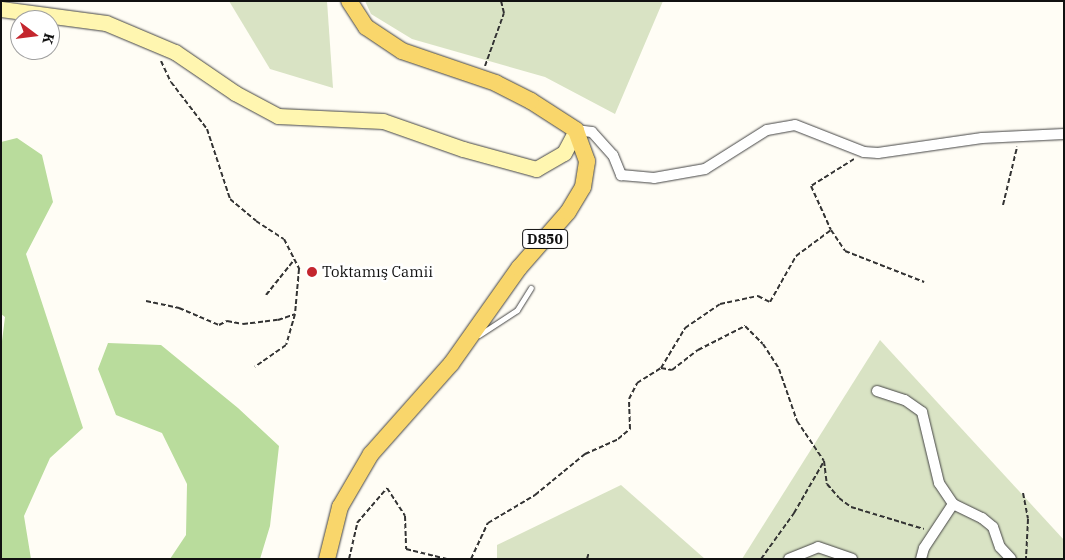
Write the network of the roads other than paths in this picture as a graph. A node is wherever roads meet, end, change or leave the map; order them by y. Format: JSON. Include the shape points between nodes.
{"nodes":[{"id":1,"x":348,"y":1,"type":"edge"},
{"id":2,"x":1,"y":9,"type":"edge"},
{"id":3,"x":576,"y":130,"type":"junction"},
{"id":4,"x":1064,"y":134,"type":"edge"},
{"id":5,"x":531,"y":288,"type":"dead end"},
{"id":6,"x":464,"y":345,"type":"junction"},
{"id":7,"x":877,"y":391,"type":"dead end"},
{"id":8,"x":954,"y":504,"type":"junction"},
{"id":9,"x":327,"y":559,"type":"edge"},
{"id":10,"x":789,"y":559,"type":"edge"},
{"id":11,"x":852,"y":559,"type":"edge"},
{"id":12,"x":921,"y":559,"type":"edge"},
{"id":13,"x":1011,"y":559,"type":"edge"}],
"edges":[{"from":1,"to":3,"type":"main road","via":[[366,28],[402,52],[483,78],[531,101]]},
{"from":2,"to":3,"type":"street","via":[[106,23],[175,52],[235,93],[278,116],[384,121],[536,170],[564,153]]},
{"from":3,"to":4,"type":"street","via":[[592,132],[613,155],[621,175],[654,178],[706,169],[767,130],[795,125],[864,152],[878,153],[1018,136]]},
{"from":3,"to":6,"type":"main road","number":"D850","via":[[587,161],[584,187],[568,212],[519,268]]},
{"from":5,"to":6,"type":"lane","via":[[517,310]]},
{"from":6,"to":9,"type":"main road","number":"D850","via":[[371,454],[340,507]]},
{"from":7,"to":8,"type":"street","via":[[906,400],[922,412],[939,482]]},
{"from":8,"to":12,"type":"street","via":[[924,548]]},
{"from":8,"to":13,"type":"street","via":[[993,527],[1000,547]]},
{"from":10,"to":11,"type":"street","via":[[818,547]]}]}
